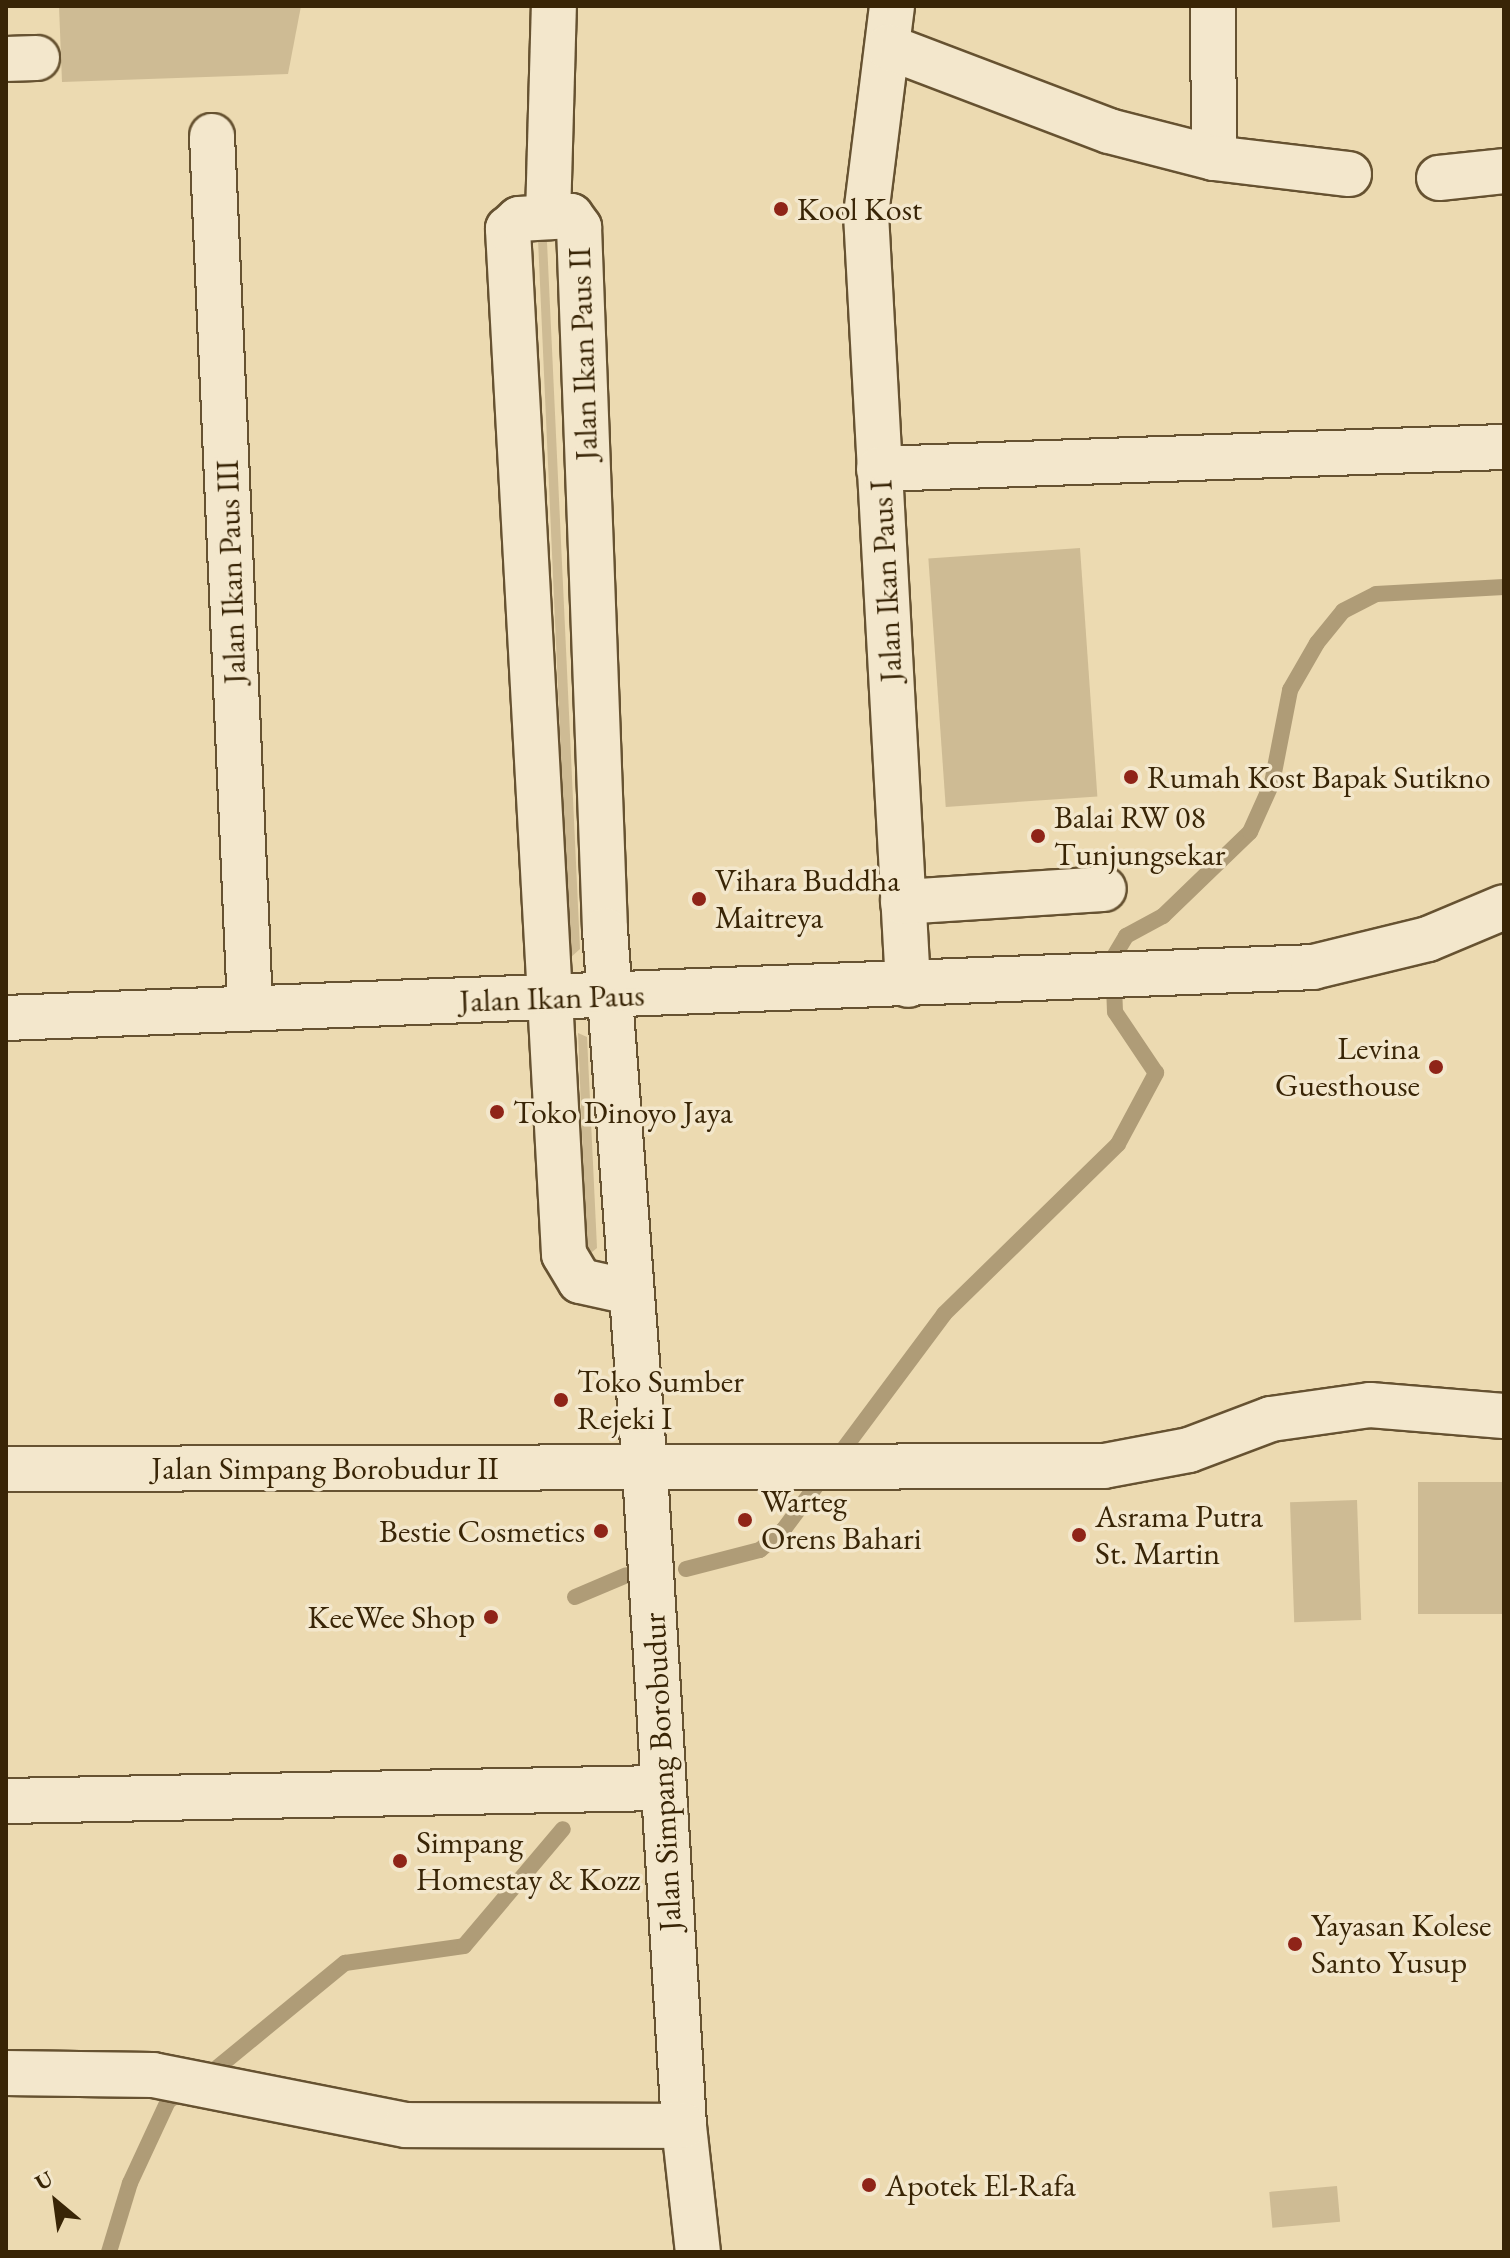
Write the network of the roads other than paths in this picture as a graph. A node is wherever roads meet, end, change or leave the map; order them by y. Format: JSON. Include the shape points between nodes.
{"nodes":[{"id":1,"x":554,"y":6,"type":"edge"},
{"id":2,"x":1213,"y":6,"type":"edge"},
{"id":3,"x":890,"y":26,"type":"edge"},
{"id":4,"x":212,"y":136,"type":"dead end"},
{"id":5,"x":1214,"y":158,"type":"junction"},
{"id":6,"x":1504,"y":171,"type":"edge"},
{"id":7,"x":1349,"y":174,"type":"dead end"},
{"id":8,"x":1439,"y":178,"type":"dead end"},
{"id":9,"x":548,"y":217,"type":"junction"},
{"id":10,"x":1504,"y":447,"type":"edge"},
{"id":11,"x":879,"y":469,"type":"junction"},
{"id":12,"x":1104,"y":889,"type":"dead end"},
{"id":13,"x":903,"y":902,"type":"junction"},
{"id":14,"x":1504,"y":907,"type":"edge"},
{"id":15,"x":908,"y":985,"type":"junction"},
{"id":16,"x":610,"y":997,"type":"junction"},
{"id":17,"x":552,"y":998,"type":"junction"},
{"id":18,"x":250,"y":1008,"type":"junction"},
{"id":19,"x":6,"y":1018,"type":"edge"},
{"id":20,"x":630,"y":1292,"type":"junction"},
{"id":21,"x":1504,"y":1416,"type":"edge"},
{"id":22,"x":6,"y":1469,"type":"edge"},
{"id":23,"x":645,"y":1471,"type":"junction"},
{"id":24,"x":660,"y":1788,"type":"junction"},
{"id":25,"x":6,"y":1801,"type":"edge"},
{"id":26,"x":6,"y":2073,"type":"edge"},
{"id":27,"x":684,"y":2126,"type":"junction"},
{"id":28,"x":698,"y":2252,"type":"edge"}],
"edges":[{"from":1,"to":9,"type":"street"},
{"from":2,"to":5,"type":"street"},
{"from":3,"to":5,"type":"street","via":[[1109,131]]},
{"from":3,"to":11,"type":"street","name":"Jalan Ikan Paus I","via":[[869,176]]},
{"from":4,"to":18,"type":"street","name":"Jalan Ikan Paus III"},
{"from":5,"to":7,"type":"street"},
{"from":6,"to":8,"type":"street"},
{"from":9,"to":16,"type":"street","name":"Jalan Ikan Paus II","via":[[571,216],[579,227]]},
{"from":9,"to":17,"type":"street","name":"Jalan Ikan Paus II","via":[[519,219],[508,229]]},
{"from":10,"to":11,"type":"street"},
{"from":11,"to":13,"type":"street","name":"Jalan Ikan Paus I"},
{"from":12,"to":13,"type":"street"},
{"from":13,"to":15,"type":"street","name":"Jalan Ikan Paus I"},
{"from":14,"to":15,"type":"street","name":"Jalan Ikan Paus","via":[[1369,957],[1116,980]]},
{"from":15,"to":16,"type":"street","name":"Jalan Ikan Paus"},
{"from":16,"to":17,"type":"street","name":"Jalan Ikan Paus"},
{"from":16,"to":20,"type":"street","name":"Jalan Simpang Borobudur"},
{"from":17,"to":18,"type":"street","name":"Jalan Ikan Paus"},
{"from":17,"to":20,"type":"street","via":[[566,1268],[580,1281]]},
{"from":18,"to":19,"type":"street","name":"Jalan Ikan Paus"},
{"from":20,"to":23,"type":"street","name":"Jalan Simpang Borobudur"},
{"from":21,"to":23,"type":"street","name":"Jalan Simpang Borobudur II","via":[[1370,1405],[1271,1419],[1189,1450],[1104,1466]]},
{"from":22,"to":23,"type":"street","name":"Jalan Simpang Borobudur II"},
{"from":23,"to":24,"type":"street","name":"Jalan Simpang Borobudur"},
{"from":24,"to":25,"type":"street"},
{"from":24,"to":27,"type":"street","name":"Jalan Simpang Borobudur"},
{"from":26,"to":27,"type":"street","via":[[153,2075],[406,2125]]},
{"from":27,"to":28,"type":"street","name":"Jalan Simpang Borobudur"}]}
